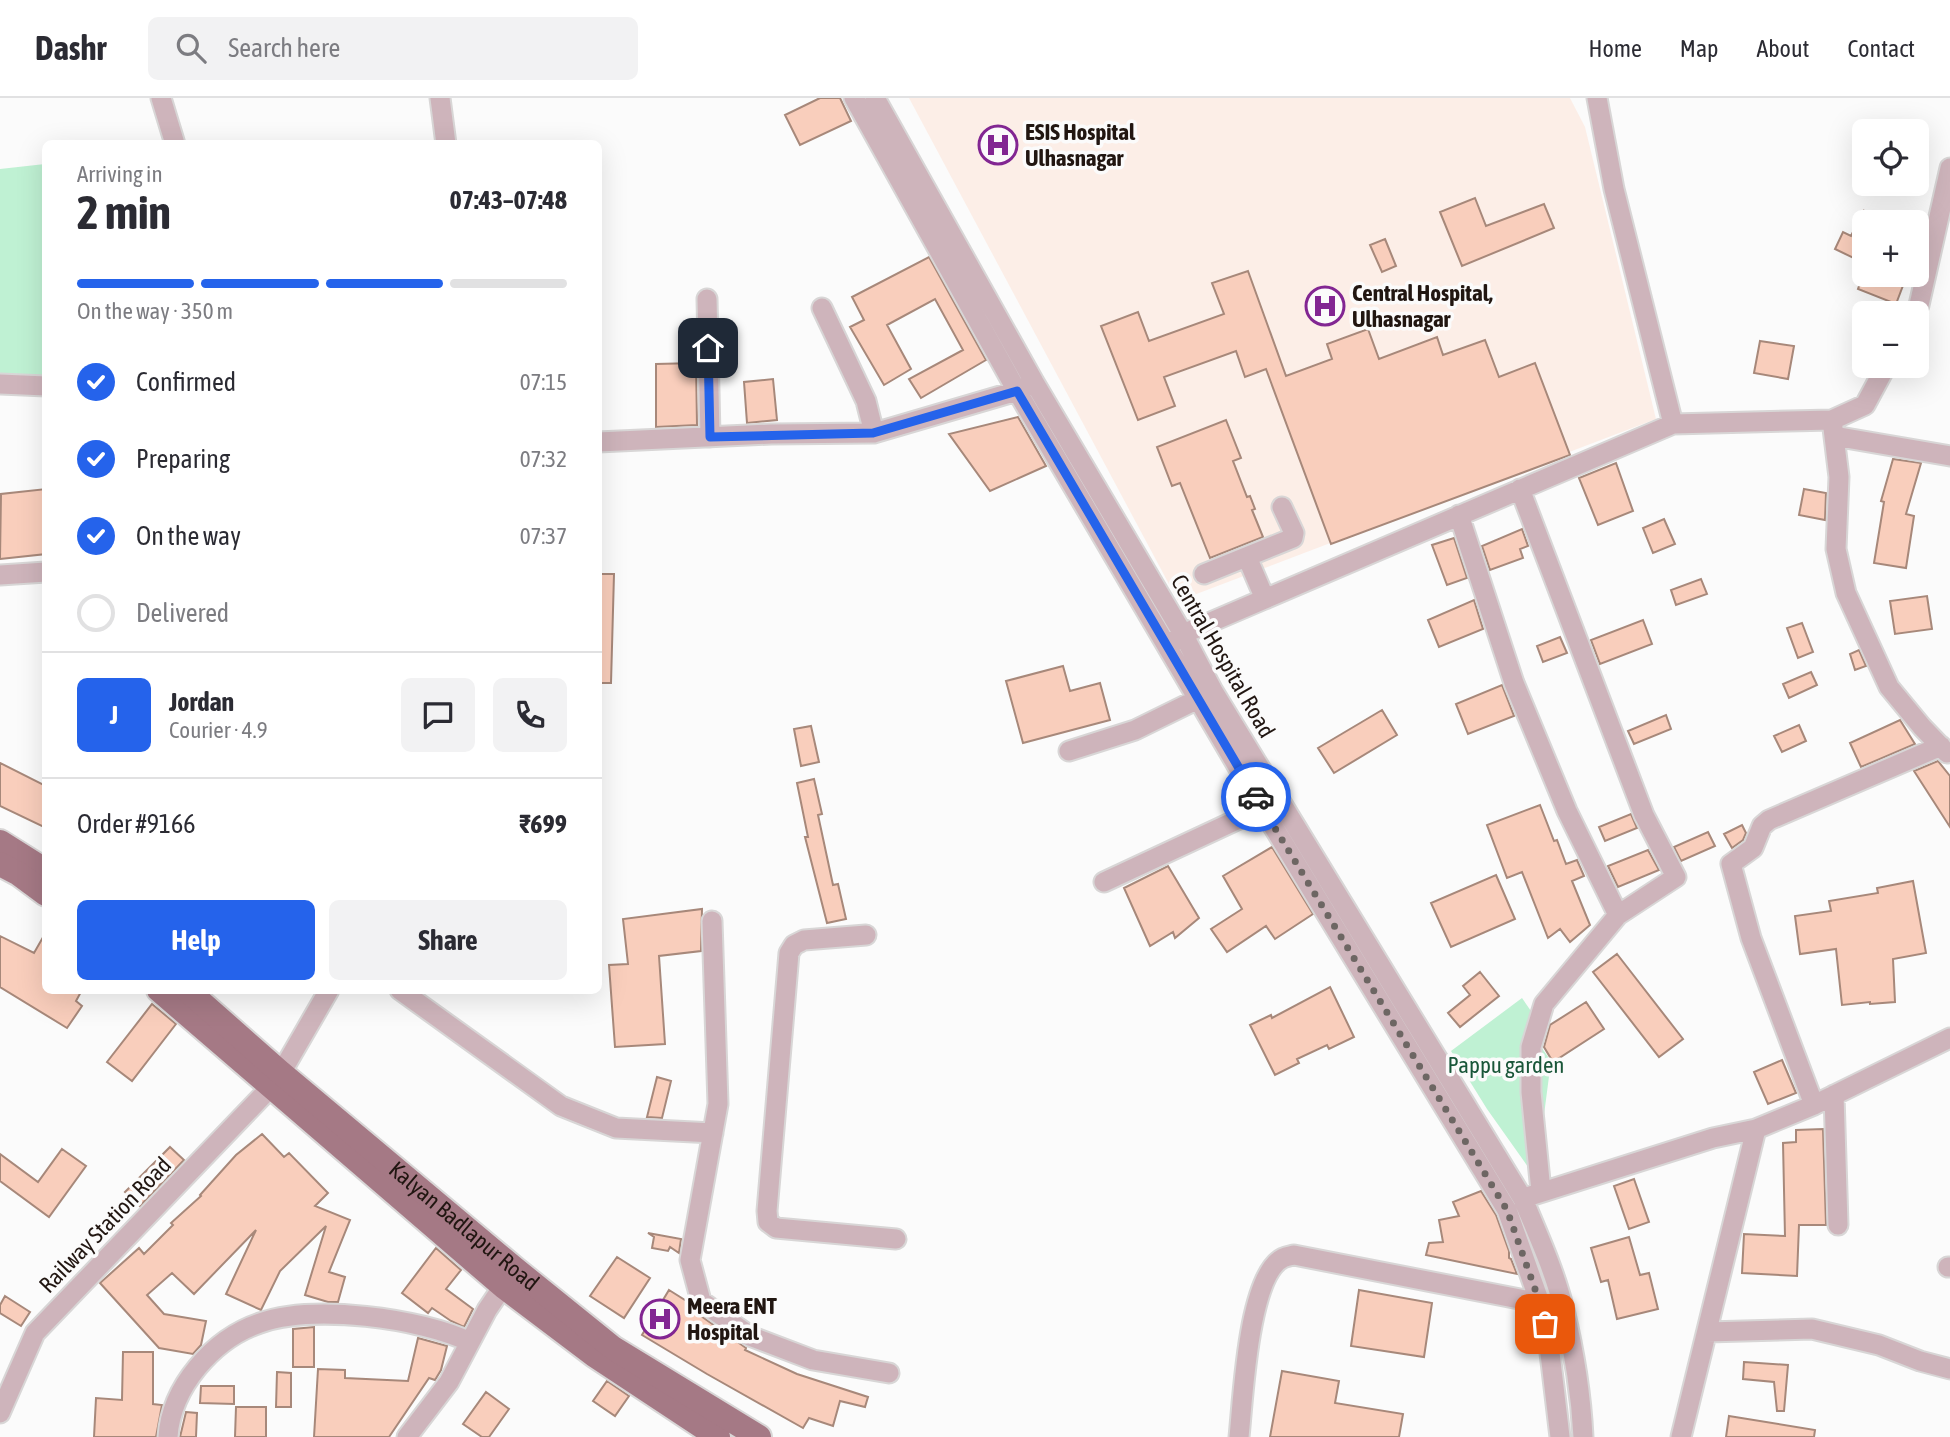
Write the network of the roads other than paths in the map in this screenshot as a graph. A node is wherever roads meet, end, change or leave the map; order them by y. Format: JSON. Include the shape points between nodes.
{"nodes":[{"id":1,"x":161,"y":98,"type":"edge"},
{"id":2,"x":440,"y":98,"type":"edge"},
{"id":3,"x":854,"y":98,"type":"edge"},
{"id":4,"x":875,"y":98,"type":"edge"},
{"id":5,"x":1597,"y":98,"type":"edge"},
{"id":6,"x":174,"y":140,"type":"edge"},
{"id":7,"x":445,"y":140,"type":"edge"},
{"id":8,"x":1950,"y":168,"type":"edge"},
{"id":9,"x":707,"y":299,"type":"dead end"},
{"id":10,"x":1921,"y":301,"type":"edge"},
{"id":11,"x":822,"y":308,"type":"dead end"},
{"id":12,"x":1880,"y":378,"type":"edge"},
{"id":13,"x":0,"y":384,"type":"edge"},
{"id":14,"x":1025,"y":386,"type":"junction"},
{"id":15,"x":42,"y":387,"type":"edge"},
{"id":16,"x":1674,"y":424,"type":"junction"},
{"id":17,"x":1833,"y":428,"type":"junction"},
{"id":18,"x":873,"y":433,"type":"junction"},
{"id":19,"x":710,"y":437,"type":"junction"},
{"id":20,"x":602,"y":442,"type":"edge"},
{"id":21,"x":1950,"y":456,"type":"edge"},
{"id":22,"x":1520,"y":489,"type":"junction"},
{"id":23,"x":1282,"y":507,"type":"dead end"},
{"id":24,"x":1459,"y":515,"type":"junction"},
{"id":25,"x":1247,"y":557,"type":"junction"},
{"id":26,"x":42,"y":572,"type":"edge"},
{"id":27,"x":1204,"y":574,"type":"dead end"},
{"id":28,"x":0,"y":575,"type":"edge"},
{"id":29,"x":1265,"y":599,"type":"junction"},
{"id":30,"x":1184,"y":634,"type":"junction"},
{"id":31,"x":1166,"y":645,"type":"junction"},
{"id":32,"x":1198,"y":699,"type":"junction"},
{"id":33,"x":1069,"y":751,"type":"dead end"},
{"id":34,"x":1945,"y":751,"type":"edge"},
{"id":35,"x":1270,"y":804,"type":"junction"},
{"id":36,"x":0,"y":842,"type":"edge"},
{"id":37,"x":0,"y":864,"type":"edge"},
{"id":38,"x":42,"y":868,"type":"edge"},
{"id":39,"x":1104,"y":882,"type":"dead end"},
{"id":40,"x":42,"y":891,"type":"edge"},
{"id":41,"x":1618,"y":915,"type":"junction"},
{"id":42,"x":712,"y":921,"type":"dead end"},
{"id":43,"x":866,"y":935,"type":"dead end"},
{"id":44,"x":164,"y":994,"type":"edge"},
{"id":45,"x":191,"y":994,"type":"edge"},
{"id":46,"x":327,"y":994,"type":"edge"},
{"id":47,"x":423,"y":997,"type":"edge"},
{"id":48,"x":1950,"y":1038,"type":"edge"},
{"id":49,"x":276,"y":1081,"type":"junction"},
{"id":50,"x":1834,"y":1095,"type":"junction"},
{"id":51,"x":1814,"y":1105,"type":"junction"},
{"id":52,"x":1756,"y":1129,"type":"junction"},
{"id":53,"x":713,"y":1133,"type":"junction"},
{"id":54,"x":1532,"y":1195,"type":"junction"},
{"id":55,"x":1507,"y":1210,"type":"junction"},
{"id":56,"x":1838,"y":1225,"type":"dead end"},
{"id":57,"x":896,"y":1239,"type":"dead end"},
{"id":58,"x":509,"y":1278,"type":"junction"},
{"id":59,"x":1540,"y":1303,"type":"junction"},
{"id":60,"x":1707,"y":1332,"type":"junction"},
{"id":61,"x":470,"y":1342,"type":"junction"},
{"id":62,"x":1950,"y":1369,"type":"edge"},
{"id":63,"x":889,"y":1373,"type":"dead end"},
{"id":64,"x":0,"y":1413,"type":"edge"},
{"id":65,"x":167,"y":1437,"type":"edge"},
{"id":66,"x":407,"y":1437,"type":"edge"},
{"id":67,"x":718,"y":1437,"type":"edge"},
{"id":68,"x":759,"y":1437,"type":"edge"},
{"id":69,"x":1239,"y":1437,"type":"edge"},
{"id":70,"x":1560,"y":1437,"type":"edge"},
{"id":71,"x":1583,"y":1437,"type":"edge"},
{"id":72,"x":1681,"y":1437,"type":"edge"}],
"edges":[{"from":1,"to":6,"type":"street"},
{"from":2,"to":7,"type":"street"},
{"from":3,"to":14,"type":"street","name":"Central Hospital Road"},
{"from":4,"to":14,"type":"street","name":"Central Hospital Road"},
{"from":5,"to":16,"type":"street","via":[[1614,189]]},
{"from":8,"to":10,"type":"street"},
{"from":9,"to":19,"type":"street"},
{"from":11,"to":18,"type":"street","via":[[866,401]]},
{"from":12,"to":17,"type":"street","via":[[1866,405]]},
{"from":13,"to":15,"type":"street"},
{"from":14,"to":18,"type":"street"},
{"from":14,"to":30,"type":"street","name":"Central Hospital Road"},
{"from":14,"to":31,"type":"street","name":"Central Hospital Road"},
{"from":16,"to":17,"type":"street"},
{"from":16,"to":22,"type":"street"},
{"from":17,"to":21,"type":"street"},
{"from":17,"to":34,"type":"street","via":[[1839,477],[1836,549],[1846,593],[1889,687]]},
{"from":18,"to":19,"type":"street"},
{"from":19,"to":20,"type":"street"},
{"from":22,"to":24,"type":"street"},
{"from":22,"to":41,"type":"street","via":[[1644,814],[1676,877]]},
{"from":23,"to":25,"type":"street","via":[[1293,538]]},
{"from":24,"to":29,"type":"street"},
{"from":24,"to":41,"type":"street","via":[[1514,683],[1567,811]]},
{"from":25,"to":27,"type":"street"},
{"from":25,"to":29,"type":"street"},
{"from":26,"to":28,"type":"street"},
{"from":29,"to":30,"type":"street"},
{"from":30,"to":31,"type":"street"},
{"from":30,"to":35,"type":"street","name":"Central Hospital Road"},
{"from":31,"to":32,"type":"street","name":"Central Hospital Road"},
{"from":32,"to":33,"type":"street","via":[[1135,730]]},
{"from":32,"to":35,"type":"street","name":"Central Hospital Road"},
{"from":34,"to":51,"type":"street","via":[[1769,820],[1753,848],[1731,864],[1751,938]]},
{"from":35,"to":39,"type":"street"},
{"from":35,"to":54,"type":"street","name":"Central Hospital Road"},
{"from":35,"to":55,"type":"street","name":"Central Hospital Road"},
{"from":36,"to":38,"type":"main road"},
{"from":37,"to":40,"type":"main road"},
{"from":41,"to":54,"type":"street","via":[[1544,1004],[1531,1047]]},
{"from":42,"to":53,"type":"street","via":[[718,1104]]},
{"from":43,"to":57,"type":"street","via":[[804,940],[789,953],[768,1222],[776,1228]]},
{"from":44,"to":49,"type":"main road","name":"Kalyan Badlapur Road"},
{"from":45,"to":49,"type":"main road","name":"Kalyan Badlapur Road"},
{"from":46,"to":49,"type":"street","name":"Railway Station Road"},
{"from":47,"to":53,"type":"street","via":[[561,1106],[616,1128]]},
{"from":48,"to":50,"type":"street"},
{"from":49,"to":58,"type":"main road","name":"Kalyan Badlapur Road"},
{"from":49,"to":64,"type":"street","name":"Railway Station Road","via":[[35,1333]]},
{"from":50,"to":51,"type":"street"},
{"from":50,"to":56,"type":"street"},
{"from":51,"to":52,"type":"street"},
{"from":52,"to":54,"type":"street","via":[[1713,1138]]},
{"from":52,"to":60,"type":"street"},
{"from":53,"to":63,"type":"street","via":[[690,1259],[701,1301],[750,1336],[813,1360]]},
{"from":54,"to":55,"type":"street"},
{"from":54,"to":71,"type":"street","name":"Central Hospital Road","via":[[1572,1349]]},
{"from":55,"to":59,"type":"street","name":"Central Hospital Road"},
{"from":58,"to":61,"type":"street"},
{"from":58,"to":67,"type":"main road","name":"Kalyan Badlapur Road","via":[[594,1355]]},
{"from":58,"to":68,"type":"main road","name":"Kalyan Badlapur Road"},
{"from":59,"to":69,"type":"street","via":[[1294,1255],[1282,1258],[1262,1287],[1250,1334]]},
{"from":59,"to":70,"type":"street","name":"Central Hospital Road"},
{"from":60,"to":62,"type":"street","via":[[1812,1329]]},
{"from":60,"to":72,"type":"street"},
{"from":61,"to":65,"type":"street","via":[[416,1324],[372,1318],[288,1316],[259,1323],[230,1339],[198,1366],[180,1390]]},
{"from":61,"to":66,"type":"street","via":[[449,1382]]}]}
